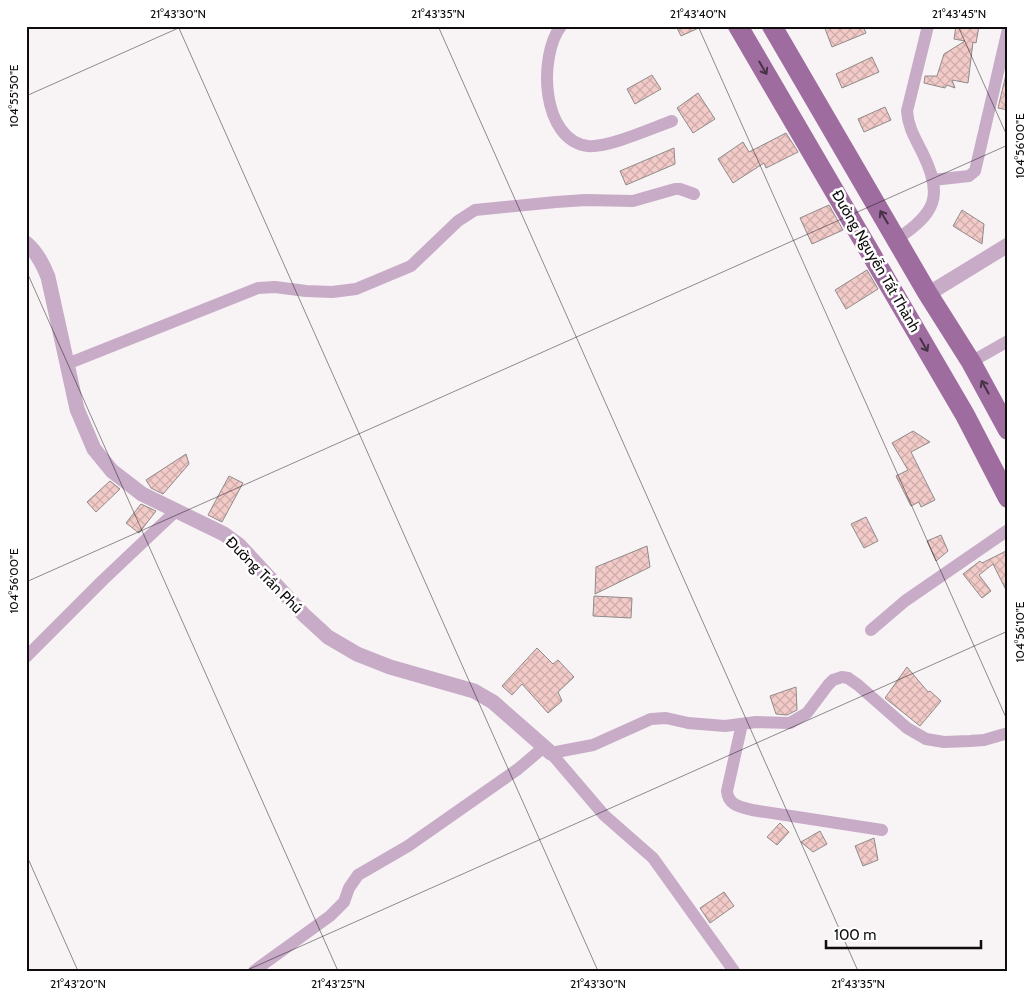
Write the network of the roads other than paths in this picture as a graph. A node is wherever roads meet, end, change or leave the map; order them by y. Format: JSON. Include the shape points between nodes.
{"nodes":[{"id":1,"x":561,"y":26,"type":"edge"},
{"id":2,"x":738,"y":26,"type":"edge"},
{"id":3,"x":772,"y":26,"type":"edge"},
{"id":4,"x":928,"y":26,"type":"edge"},
{"id":5,"x":1008,"y":29,"type":"edge"},
{"id":6,"x":672,"y":121,"type":"dead end"},
{"id":7,"x":933,"y":180,"type":"junction"},
{"id":8,"x":694,"y":194,"type":"dead end"},
{"id":9,"x":897,"y":239,"type":"junction"},
{"id":10,"x":26,"y":243,"type":"edge"},
{"id":11,"x":1008,"y":245,"type":"edge"},
{"id":12,"x":928,"y":294,"type":"junction"},
{"id":13,"x":1008,"y":340,"type":"edge"},
{"id":14,"x":971,"y":362,"type":"junction"},
{"id":15,"x":67,"y":364,"type":"junction"},
{"id":16,"x":1008,"y":430,"type":"edge"},
{"id":17,"x":1008,"y":498,"type":"edge"},
{"id":18,"x":176,"y":511,"type":"junction"},
{"id":19,"x":1008,"y":530,"type":"edge"},
{"id":20,"x":871,"y":630,"type":"dead end"},
{"id":21,"x":26,"y":657,"type":"edge"},
{"id":22,"x":742,"y":724,"type":"junction"},
{"id":23,"x":1008,"y":732,"type":"edge"},
{"id":24,"x":547,"y":750,"type":"junction"},
{"id":25,"x":882,"y":830,"type":"dead end"},
{"id":26,"x":254,"y":971,"type":"edge"},
{"id":27,"x":734,"y":971,"type":"edge"}],
"edges":[{"from":1,"to":6,"type":"street","via":[[550,48],[548,86],[557,124],[571,140],[591,146],[603,144]]},
{"from":2,"to":17,"type":"main road","name":"Đường Nguyễn Tất Thành","one_way":true,"via":[[960,406]]},
{"from":9,"to":3,"type":"main road","name":"Đường Nguyễn Tất Thành","one_way":true},
{"from":4,"to":7,"type":"street","via":[[907,112],[908,123]]},
{"from":5,"to":7,"type":"street","via":[[975,171],[969,176]]},
{"from":7,"to":9,"type":"street","via":[[935,191],[925,218]]},
{"from":8,"to":15,"type":"street","via":[[675,189],[633,201],[564,201],[475,210],[458,221],[410,266],[356,289],[332,292],[275,287],[248,290]]},
{"from":9,"to":12,"type":"main road","name":"Đường Nguyễn Tất Thành"},
{"from":10,"to":15,"type":"street","name":"Đường Trần Phú","via":[[48,277]]},
{"from":11,"to":12,"type":"street"},
{"from":12,"to":14,"type":"main road","name":"Đường Nguyễn Tất Thành"},
{"from":13,"to":14,"type":"street"},
{"from":16,"to":14,"type":"main road","name":"Đường Nguyễn Tất Thành","one_way":true},
{"from":15,"to":18,"type":"street","name":"Đường Trần Phú","via":[[77,409],[102,460],[124,482]]},
{"from":18,"to":21,"type":"street"},
{"from":18,"to":24,"type":"street","name":"Đường Trần Phú","via":[[224,534],[239,545],[328,637],[390,668],[474,692],[493,702]]},
{"from":19,"to":20,"type":"street","via":[[905,601]]},
{"from":22,"to":23,"type":"street","via":[[796,721],[811,709],[833,680],[842,677],[858,685],[907,728],[926,739],[944,742],[984,740]]},
{"from":22,"to":24,"type":"street","via":[[725,726],[651,719],[593,746]]},
{"from":22,"to":25,"type":"street","via":[[727,791],[727,797],[735,805]]},
{"from":24,"to":26,"type":"street","via":[[389,859],[358,875],[344,902],[330,916]]},
{"from":24,"to":27,"type":"street","via":[[604,815],[653,858]]}]}
